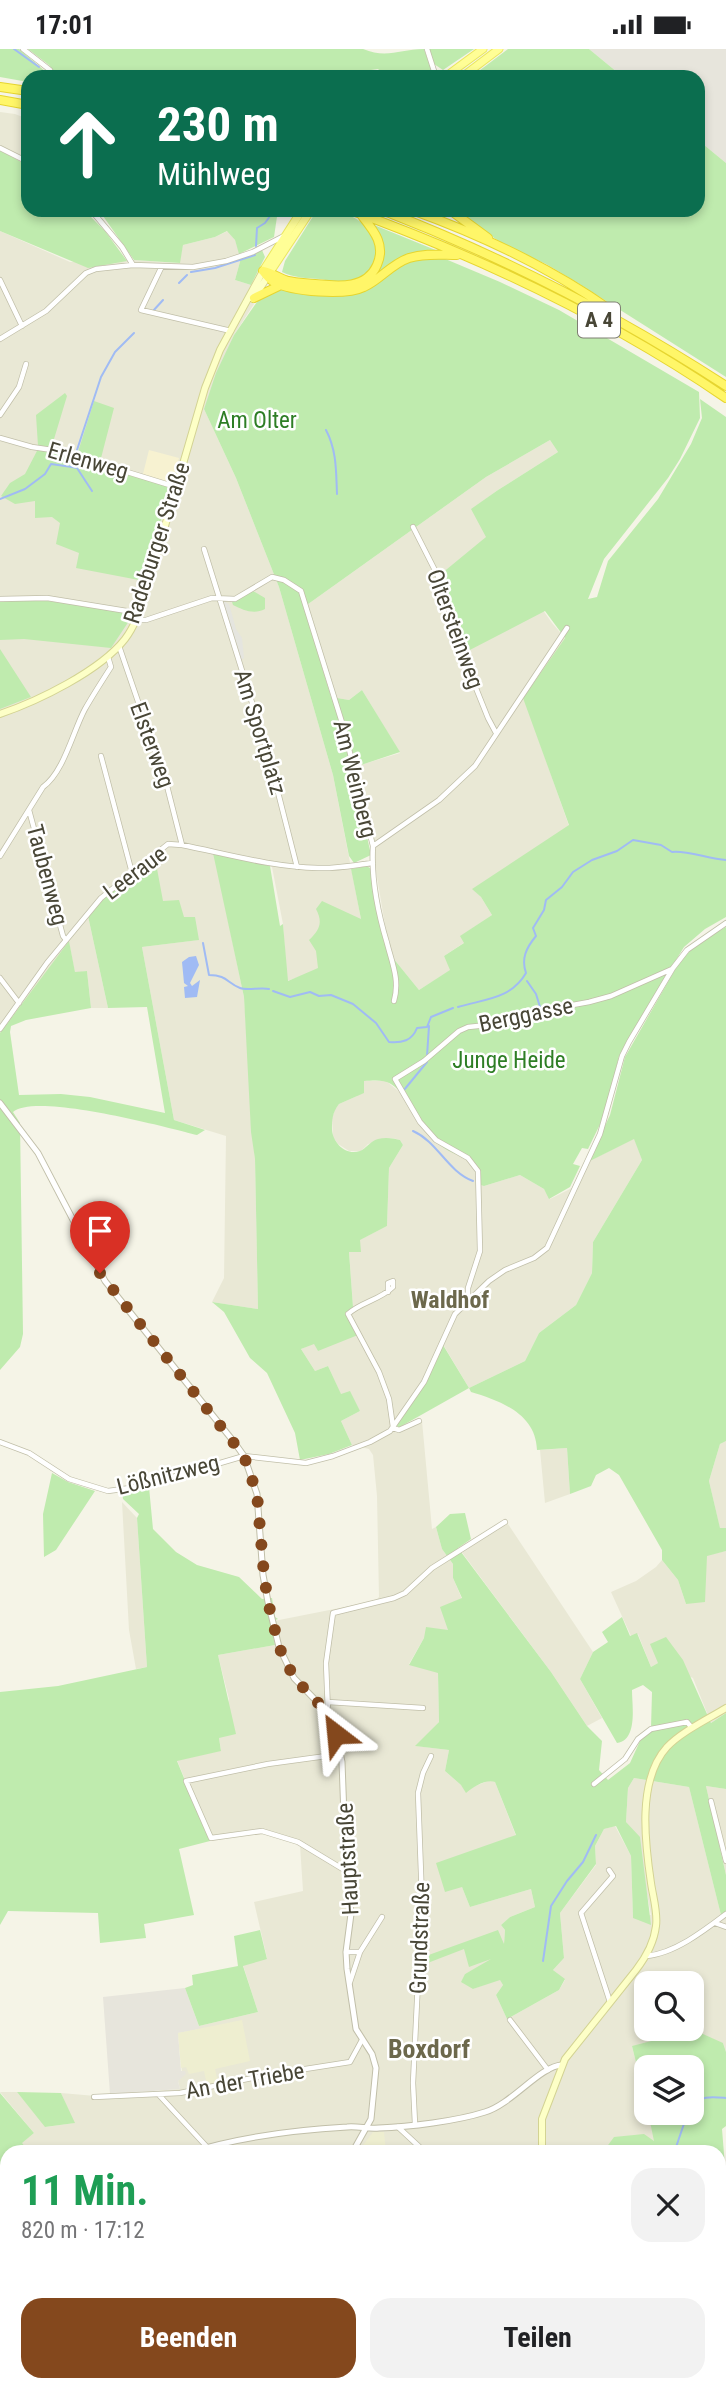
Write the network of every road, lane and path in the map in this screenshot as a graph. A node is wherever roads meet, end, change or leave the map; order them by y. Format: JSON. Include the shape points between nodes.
{"nodes":[{"id":1,"x":23,"y":49,"type":"edge"},
{"id":2,"x":427,"y":49,"type":"edge"},
{"id":3,"x":483,"y":49,"type":"edge"},
{"id":4,"x":499,"y":49,"type":"edge"},
{"id":5,"x":49,"y":70,"type":"edge"},
{"id":6,"x":434,"y":70,"type":"edge"},
{"id":7,"x":454,"y":70,"type":"edge"},
{"id":8,"x":471,"y":70,"type":"edge"},
{"id":9,"x":0,"y":87,"type":"edge"},
{"id":10,"x":21,"y":90,"type":"edge"},
{"id":11,"x":0,"y":100,"type":"edge"},
{"id":12,"x":21,"y":104,"type":"edge"},
{"id":13,"x":0,"y":148,"type":"edge"},
{"id":14,"x":21,"y":158,"type":"edge"},
{"id":15,"x":97,"y":217,"type":"edge"},
{"id":16,"x":298,"y":217,"type":"edge"},
{"id":17,"x":306,"y":217,"type":"edge"},
{"id":18,"x":363,"y":217,"type":"edge"},
{"id":19,"x":368,"y":217,"type":"edge"},
{"id":20,"x":399,"y":217,"type":"edge"},
{"id":21,"x":428,"y":217,"type":"edge"},
{"id":22,"x":460,"y":217,"type":"edge"},
{"id":23,"x":286,"y":235,"type":"junction"},
{"id":24,"x":505,"y":250,"type":"junction"},
{"id":25,"x":464,"y":255,"type":"junction"},
{"id":26,"x":133,"y":264,"type":"junction"},
{"id":27,"x":162,"y":266,"type":"junction"},
{"id":28,"x":267,"y":274,"type":"junction"},
{"id":29,"x":0,"y":280,"type":"edge"},
{"id":30,"x":281,"y":285,"type":"junction"},
{"id":31,"x":254,"y":298,"type":"junction"},
{"id":32,"x":243,"y":311,"type":"junction"},
{"id":33,"x":621,"y":321,"type":"junction"},
{"id":34,"x":22,"y":326,"type":"junction"},
{"id":35,"x":231,"y":331,"type":"junction"},
{"id":36,"x":0,"y":339,"type":"edge"},
{"id":37,"x":26,"y":363,"type":"dead end"},
{"id":38,"x":726,"y":386,"type":"edge"},
{"id":39,"x":726,"y":398,"type":"edge"},
{"id":40,"x":0,"y":415,"type":"edge"},
{"id":41,"x":0,"y":438,"type":"edge"},
{"id":42,"x":176,"y":487,"type":"junction"},
{"id":43,"x":413,"y":527,"type":"dead end"},
{"id":44,"x":204,"y":549,"type":"dead end"},
{"id":45,"x":0,"y":599,"type":"edge"},
{"id":46,"x":218,"y":599,"type":"junction"},
{"id":47,"x":138,"y":616,"type":"junction"},
{"id":48,"x":567,"y":628,"type":"dead end"},
{"id":49,"x":118,"y":646,"type":"junction"},
{"id":50,"x":108,"y":657,"type":"junction"},
{"id":51,"x":0,"y":715,"type":"edge"},
{"id":52,"x":496,"y":733,"type":"junction"},
{"id":53,"x":101,"y":757,"type":"dead end"},
{"id":54,"x":29,"y":809,"type":"junction"},
{"id":55,"x":183,"y":845,"type":"junction"},
{"id":56,"x":373,"y":846,"type":"junction"},
{"id":57,"x":0,"y":856,"type":"edge"},
{"id":58,"x":373,"y":863,"type":"junction"},
{"id":59,"x":297,"y":866,"type":"junction"},
{"id":60,"x":132,"y":873,"type":"junction"},
{"id":61,"x":726,"y":923,"type":"edge"},
{"id":62,"x":66,"y":940,"type":"junction"},
{"id":63,"x":673,"y":968,"type":"junction"},
{"id":64,"x":0,"y":978,"type":"edge"},
{"id":65,"x":394,"y":1001,"type":"dead end"},
{"id":66,"x":19,"y":1003,"type":"junction"},
{"id":67,"x":0,"y":1029,"type":"edge"},
{"id":68,"x":0,"y":1103,"type":"edge"},
{"id":69,"x":388,"y":1292,"type":"dead end"},
{"id":70,"x":468,"y":1300,"type":"junction"},
{"id":71,"x":419,"y":1420,"type":"dead end"},
{"id":72,"x":393,"y":1427,"type":"junction"},
{"id":73,"x":0,"y":1442,"type":"edge"},
{"id":74,"x":244,"y":1456,"type":"junction"},
{"id":75,"x":505,"y":1522,"type":"dead end"},
{"id":76,"x":328,"y":1702,"type":"junction"},
{"id":77,"x":423,"y":1707,"type":"dead end"},
{"id":78,"x":726,"y":1708,"type":"edge"},
{"id":79,"x":328,"y":1713,"type":"junction"},
{"id":80,"x":693,"y":1729,"type":"junction"},
{"id":81,"x":341,"y":1754,"type":"junction"},
{"id":82,"x":431,"y":1756,"type":"dead end"},
{"id":83,"x":594,"y":1784,"type":"dead end"},
{"id":84,"x":712,"y":1801,"type":"dead end"},
{"id":85,"x":726,"y":1861,"type":"edge"},
{"id":86,"x":609,"y":1870,"type":"dead end"},
{"id":87,"x":346,"y":1871,"type":"junction"},
{"id":88,"x":726,"y":1914,"type":"edge"},
{"id":89,"x":382,"y":1917,"type":"dead end"},
{"id":90,"x":715,"y":1923,"type":"junction"},
{"id":91,"x":726,"y":1927,"type":"edge"},
{"id":92,"x":346,"y":1952,"type":"junction"},
{"id":93,"x":360,"y":1952,"type":"junction"},
{"id":94,"x":646,"y":1956,"type":"junction"},
{"id":95,"x":349,"y":1985,"type":"junction"},
{"id":96,"x":610,"y":2003,"type":"junction"},
{"id":97,"x":510,"y":2020,"type":"dead end"},
{"id":98,"x":362,"y":2040,"type":"junction"},
{"id":99,"x":562,"y":2065,"type":"junction"},
{"id":100,"x":548,"y":2070,"type":"junction"},
{"id":101,"x":160,"y":2095,"type":"junction"},
{"id":102,"x":94,"y":2097,"type":"dead end"},
{"id":103,"x":415,"y":2124,"type":"junction"},
{"id":104,"x":398,"y":2127,"type":"junction"},
{"id":105,"x":367,"y":2129,"type":"junction"},
{"id":106,"x":204,"y":2145,"type":"edge"},
{"id":107,"x":218,"y":2145,"type":"edge"},
{"id":108,"x":357,"y":2145,"type":"edge"},
{"id":109,"x":417,"y":2145,"type":"edge"},
{"id":110,"x":542,"y":2145,"type":"edge"}],
"edges":[{"from":1,"to":5,"type":"street"},
{"from":2,"to":6,"type":"street"},
{"from":3,"to":7,"type":"main road"},
{"from":4,"to":8,"type":"main road"},
{"from":9,"to":10,"type":"highway"},
{"from":11,"to":12,"type":"highway"},
{"from":13,"to":14,"type":"street"},
{"from":15,"to":26,"type":"street"},
{"from":16,"to":23,"type":"main road","name":"Radeburger Straße"},
{"from":17,"to":28,"type":"main road","name":"Radeburger Straße"},
{"from":18,"to":28,"type":"highway","via":[[374,230],[381,253],[366,279],[337,285],[288,281]]},
{"from":19,"to":25,"type":"highway","number":"A 4"},
{"from":20,"to":33,"type":"highway","number":"A 4","via":[[512,265]]},
{"from":21,"to":24,"type":"highway"},
{"from":22,"to":24,"type":"highway"},
{"from":23,"to":27,"type":"street","via":[[226,261]]},
{"from":23,"to":28,"type":"main road","name":"Radeburger Straße"},
{"from":24,"to":33,"type":"highway","via":[[574,285]]},
{"from":25,"to":30,"type":"highway","via":[[411,258],[356,291]]},
{"from":25,"to":39,"type":"highway","number":"A 4","via":[[585,313]]},
{"from":26,"to":27,"type":"street"},
{"from":26,"to":34,"type":"street","via":[[83,274],[46,311]]},
{"from":27,"to":35,"type":"street","via":[[141,310]]},
{"from":28,"to":30,"type":"highway"},
{"from":28,"to":31,"type":"main road","name":"Radeburger Straße"},
{"from":28,"to":32,"type":"main road","name":"Radeburger Straße"},
{"from":29,"to":34,"type":"street"},
{"from":30,"to":31,"type":"highway"},
{"from":31,"to":32,"type":"main road","name":"Radeburger Straße"},
{"from":32,"to":35,"type":"main road","name":"Radeburger Straße"},
{"from":33,"to":38,"type":"highway","number":"A 4"},
{"from":34,"to":36,"type":"street"},
{"from":35,"to":42,"type":"main road","name":"Radeburger Straße","via":[[205,388]]},
{"from":37,"to":40,"type":"street","via":[[19,387]]},
{"from":41,"to":42,"type":"street","name":"Erlenweg","via":[[60,451]]},
{"from":42,"to":47,"type":"main road","name":"Radeburger Straße"},
{"from":43,"to":52,"type":"street","name":"Oltersteinweg","via":[[445,590],[453,631]]},
{"from":44,"to":46,"type":"street","name":"Am Sportplatz"},
{"from":45,"to":47,"type":"street","via":[[47,597]]},
{"from":46,"to":47,"type":"street","via":[[146,620]]},
{"from":46,"to":56,"type":"street","name":"Am Weinberg","via":[[235,599],[272,577],[301,591],[351,755]]},
{"from":46,"to":59,"type":"street","name":"Am Sportplatz","via":[[269,757]]},
{"from":47,"to":49,"type":"main road","name":"Radeburger Straße"},
{"from":48,"to":52,"type":"street"},
{"from":49,"to":50,"type":"main road","name":"Radeburger Straße"},
{"from":49,"to":55,"type":"street","name":"Elsterweg"},
{"from":50,"to":51,"type":"main road","name":"Radeburger Straße","via":[[44,696]]},
{"from":50,"to":54,"type":"street","via":[[111,667],[52,777]]},
{"from":52,"to":56,"type":"street","via":[[458,784]]},
{"from":53,"to":60,"type":"street"},
{"from":54,"to":57,"type":"street"},
{"from":54,"to":62,"type":"street","name":"Taubenweg"},
{"from":55,"to":59,"type":"street","name":"Leeraue"},
{"from":55,"to":60,"type":"street","name":"Leeraue","via":[[169,844]]},
{"from":56,"to":58,"type":"street","name":"Am Weinberg"},
{"from":58,"to":59,"type":"street","name":"Leeraue","via":[[336,868]]},
{"from":58,"to":65,"type":"street","name":"Am Weinberg","via":[[398,987]]},
{"from":60,"to":62,"type":"street","name":"Leeraue","via":[[101,898]]},
{"from":61,"to":63,"type":"street","via":[[687,950]]},
{"from":62,"to":66,"type":"street","name":"Leeraue"},
{"from":63,"to":70,"type":"street","via":[[622,1056],[607,1114],[547,1248],[505,1270]]},
{"from":63,"to":70,"type":"street","name":"Berggasse","via":[[611,996],[540,1011],[517,1022],[468,1027],[395,1079],[436,1140],[468,1158],[478,1171],[480,1251]]},
{"from":64,"to":66,"type":"street"},
{"from":66,"to":67,"type":"street","name":"Leeraue"},
{"from":68,"to":74,"type":"street","name":"Hauptstraße","via":[[37,1153],[105,1281]]},
{"from":69,"to":72,"type":"street","via":[[348,1314],[386,1390]]},
{"from":70,"to":72,"type":"street","via":[[455,1314],[424,1382]]},
{"from":71,"to":72,"type":"street","name":"Lößnitzweg","via":[[399,1430]]},
{"from":72,"to":74,"type":"street","name":"Lößnitzweg","via":[[370,1442],[306,1462]]},
{"from":73,"to":74,"type":"street","name":"Lößnitzweg","via":[[29,1453],[69,1479],[108,1491]]},
{"from":74,"to":79,"type":"street","name":"Hauptstraße","via":[[257,1494],[268,1602],[279,1647],[294,1678]]},
{"from":75,"to":76,"type":"street","via":[[432,1568],[405,1593],[334,1613],[326,1663]]},
{"from":76,"to":77,"type":"street"},
{"from":76,"to":79,"type":"street"},
{"from":78,"to":80,"type":"main road"},
{"from":79,"to":81,"type":"street","name":"Hauptstraße"},
{"from":80,"to":83,"type":"street","via":[[687,1722],[679,1722],[651,1729],[625,1759]]},
{"from":80,"to":94,"type":"main road","via":[[668,1747],[656,1765],[650,1787],[645,1832],[656,1919]]},
{"from":81,"to":87,"type":"street","name":"Hauptstraße"},
{"from":81,"to":87,"type":"street","via":[[186,1781],[211,1838],[262,1831],[298,1842]]},
{"from":82,"to":103,"type":"street","name":"Grundstraße","via":[[418,1793],[422,1901]]},
{"from":84,"to":85,"type":"street"},
{"from":86,"to":96,"type":"street","via":[[613,1876],[582,1913]]},
{"from":87,"to":92,"type":"street","name":"Hauptstraße","via":[[351,1921]]},
{"from":88,"to":90,"type":"street"},
{"from":89,"to":93,"type":"street"},
{"from":90,"to":91,"type":"street"},
{"from":90,"to":94,"type":"street"},
{"from":92,"to":93,"type":"street"},
{"from":92,"to":95,"type":"street","name":"Hauptstraße"},
{"from":93,"to":95,"type":"street"},
{"from":94,"to":96,"type":"main road"},
{"from":95,"to":98,"type":"street","name":"Hauptstraße"},
{"from":96,"to":99,"type":"main road"},
{"from":97,"to":100,"type":"street"},
{"from":98,"to":101,"type":"street","name":"An der Triebe","via":[[349,2062]]},
{"from":98,"to":105,"type":"street","name":"Hauptstraße","via":[[376,2068]]},
{"from":99,"to":100,"type":"street"},
{"from":99,"to":110,"type":"main road","via":[[542,2119]]},
{"from":100,"to":103,"type":"street","via":[[492,2110]]},
{"from":101,"to":102,"type":"street","name":"An der Triebe"},
{"from":101,"to":106,"type":"street"},
{"from":103,"to":104,"type":"street"},
{"from":104,"to":105,"type":"street"},
{"from":104,"to":109,"type":"street"},
{"from":105,"to":107,"type":"street","via":[[299,2131]]},
{"from":105,"to":108,"type":"street"}]}
